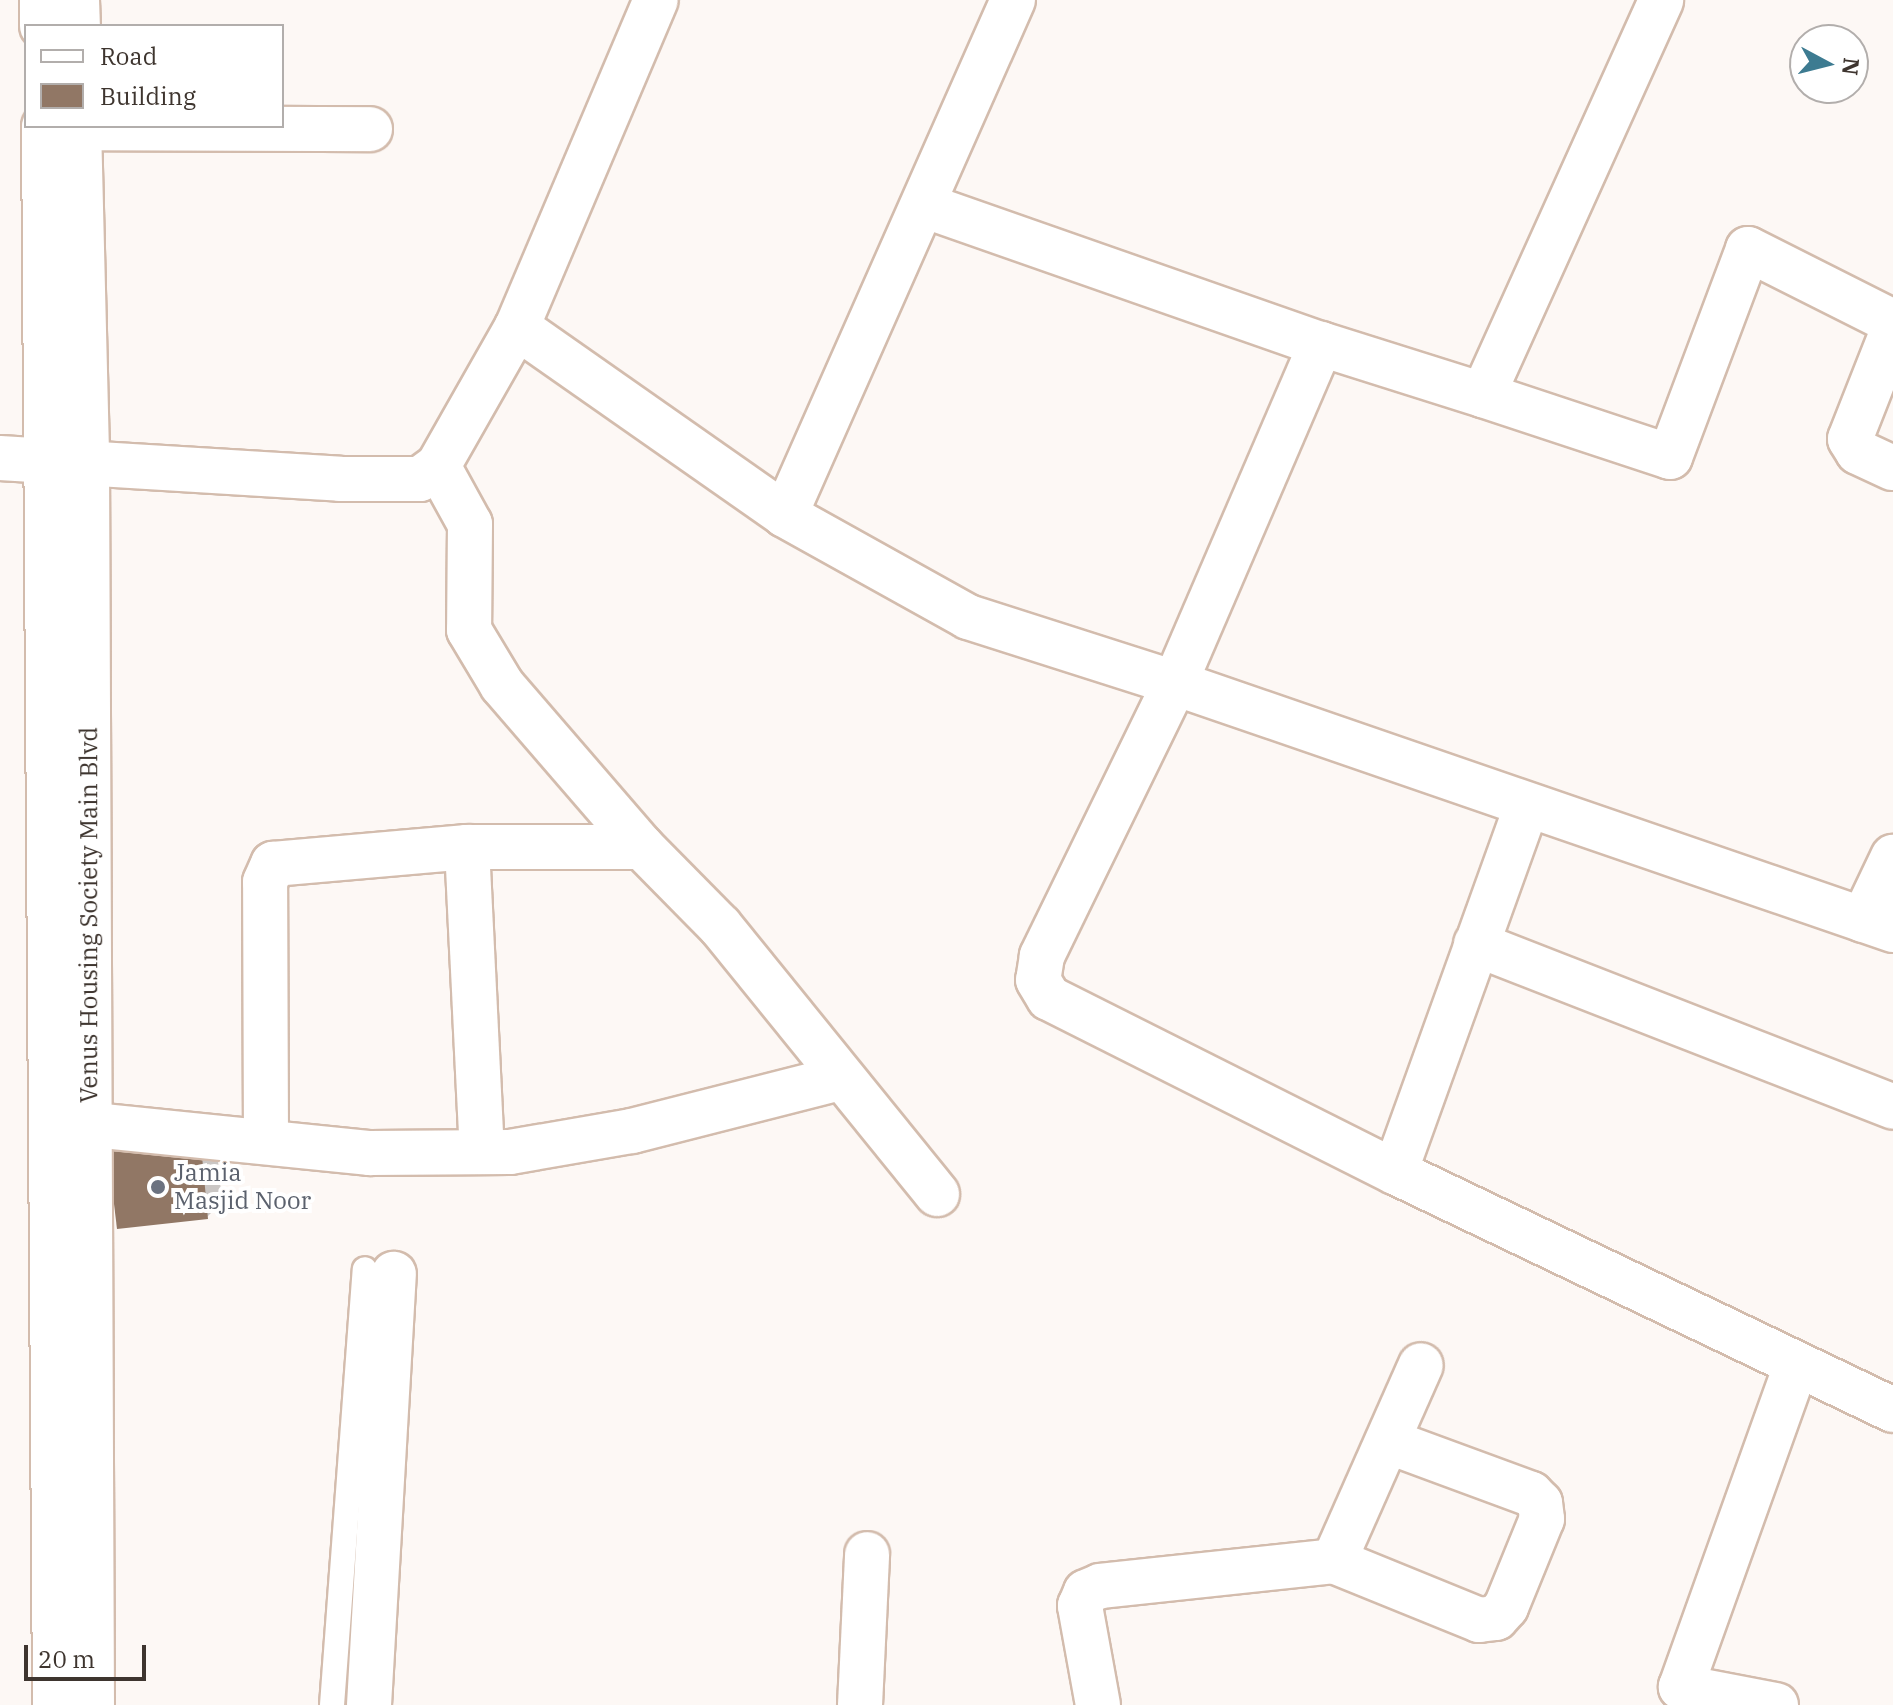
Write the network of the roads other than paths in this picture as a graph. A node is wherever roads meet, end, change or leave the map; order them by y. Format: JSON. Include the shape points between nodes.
{"nodes":[{"id":1,"x":42,"y":0,"type":"edge"},
{"id":2,"x":77,"y":0,"type":"edge"},
{"id":3,"x":656,"y":0,"type":"edge"},
{"id":4,"x":1013,"y":0,"type":"edge"},
{"id":5,"x":1661,"y":0,"type":"edge"},
{"id":6,"x":42,"y":24,"type":"edge"},
{"id":7,"x":78,"y":24,"type":"edge"},
{"id":8,"x":61,"y":128,"type":"edge"},
{"id":9,"x":216,"y":128,"type":"edge"},
{"id":10,"x":370,"y":129,"type":"dead end"},
{"id":11,"x":926,"y":206,"type":"junction"},
{"id":12,"x":1893,"y":322,"type":"edge"},
{"id":13,"x":517,"y":327,"type":"junction"},
{"id":14,"x":1893,"y":330,"type":"edge"},
{"id":15,"x":1321,"y":344,"type":"junction"},
{"id":16,"x":1483,"y":395,"type":"junction"},
{"id":17,"x":0,"y":458,"type":"edge"},
{"id":18,"x":68,"y":463,"type":"junction"},
{"id":19,"x":438,"y":466,"type":"junction"},
{"id":20,"x":1893,"y":468,"type":"edge"},
{"id":21,"x":785,"y":515,"type":"junction"},
{"id":22,"x":1175,"y":683,"type":"junction"},
{"id":23,"x":1527,"y":806,"type":"junction"},
{"id":24,"x":467,"y":847,"type":"junction"},
{"id":25,"x":642,"y":847,"type":"junction"},
{"id":26,"x":1893,"y":857,"type":"edge"},
{"id":27,"x":1878,"y":925,"type":"edge"},
{"id":28,"x":1476,"y":944,"type":"junction"},
{"id":29,"x":840,"y":1078,"type":"junction"},
{"id":30,"x":1893,"y":1107,"type":"edge"},
{"id":31,"x":68,"y":1123,"type":"junction"},
{"id":32,"x":266,"y":1142,"type":"junction"},
{"id":33,"x":482,"y":1152,"type":"junction"},
{"id":34,"x":1395,"y":1172,"type":"junction"},
{"id":35,"x":937,"y":1194,"type":"dead end"},
{"id":36,"x":379,"y":1272,"type":"joint"},
{"id":37,"x":1421,"y":1365,"type":"dead end"},
{"id":38,"x":1796,"y":1365,"type":"junction"},
{"id":39,"x":1893,"y":1410,"type":"edge"},
{"id":40,"x":1390,"y":1442,"type":"junction"},
{"id":41,"x":867,"y":1554,"type":"dead end"},
{"id":42,"x":1334,"y":1561,"type":"junction"},
{"id":43,"x":1678,"y":1696,"type":"edge"},
{"id":44,"x":55,"y":1705,"type":"edge"},
{"id":45,"x":92,"y":1705,"type":"edge"},
{"id":46,"x":332,"y":1705,"type":"edge"},
{"id":47,"x":369,"y":1705,"type":"edge"},
{"id":48,"x":860,"y":1705,"type":"edge"},
{"id":49,"x":1098,"y":1705,"type":"edge"},
{"id":50,"x":1776,"y":1705,"type":"edge"}],
"edges":[{"from":1,"to":6,"type":"street"},
{"from":2,"to":7,"type":"street"},
{"from":3,"to":13,"type":"street"},
{"from":4,"to":11,"type":"street"},
{"from":5,"to":16,"type":"street"},
{"from":8,"to":18,"type":"street","name":"Venus Housing Society Main Blvd"},
{"from":9,"to":10,"type":"street"},
{"from":11,"to":15,"type":"street"},
{"from":11,"to":21,"type":"street"},
{"from":12,"to":16,"type":"street","via":[[1748,249],[1670,457]]},
{"from":13,"to":19,"type":"street"},
{"from":13,"to":21,"type":"street"},
{"from":14,"to":20,"type":"street","via":[[1850,439],[1858,452]]},
{"from":15,"to":16,"type":"street"},
{"from":15,"to":22,"type":"street"},
{"from":17,"to":18,"type":"street"},
{"from":18,"to":19,"type":"street","via":[[340,479],[420,479]]},
{"from":18,"to":31,"type":"street","name":"Venus Housing Society Main Blvd"},
{"from":19,"to":25,"type":"street","via":[[470,524],[469,630],[502,685]]},
{"from":21,"to":22,"type":"street","via":[[968,617]]},
{"from":22,"to":23,"type":"street"},
{"from":22,"to":34,"type":"street","via":[[1042,956],[1038,980],[1049,998]]},
{"from":23,"to":27,"type":"street"},
{"from":23,"to":28,"type":"street"},
{"from":24,"to":25,"type":"street"},
{"from":24,"to":32,"type":"street","via":[[273,864],[265,882]]},
{"from":24,"to":33,"type":"street"},
{"from":25,"to":29,"type":"street","via":[[720,926]]},
{"from":26,"to":27,"type":"street"},
{"from":28,"to":30,"type":"street"},
{"from":28,"to":34,"type":"street"},
{"from":29,"to":33,"type":"street","via":[[632,1131]]},
{"from":29,"to":35,"type":"street"},
{"from":31,"to":32,"type":"street"},
{"from":31,"to":44,"type":"street","name":"Venus Housing Society Main Blvd"},
{"from":31,"to":45,"type":"street","name":"Venus Housing Society Main Blvd"},
{"from":32,"to":33,"type":"street","via":[[370,1153]]},
{"from":34,"to":38,"type":"street"},
{"from":36,"to":46,"type":"lane"},
{"from":36,"to":47,"type":"street"},
{"from":37,"to":40,"type":"street"},
{"from":38,"to":39,"type":"street"},
{"from":38,"to":43,"type":"street"},
{"from":40,"to":42,"type":"street"},
{"from":40,"to":42,"type":"street","via":[[1531,1494],[1540,1503],[1542,1519],[1506,1607],[1496,1618],[1479,1620]]},
{"from":41,"to":48,"type":"street"},
{"from":42,"to":49,"type":"street","via":[[1100,1586],[1086,1592],[1080,1606]]},
{"from":43,"to":50,"type":"street"}]}
